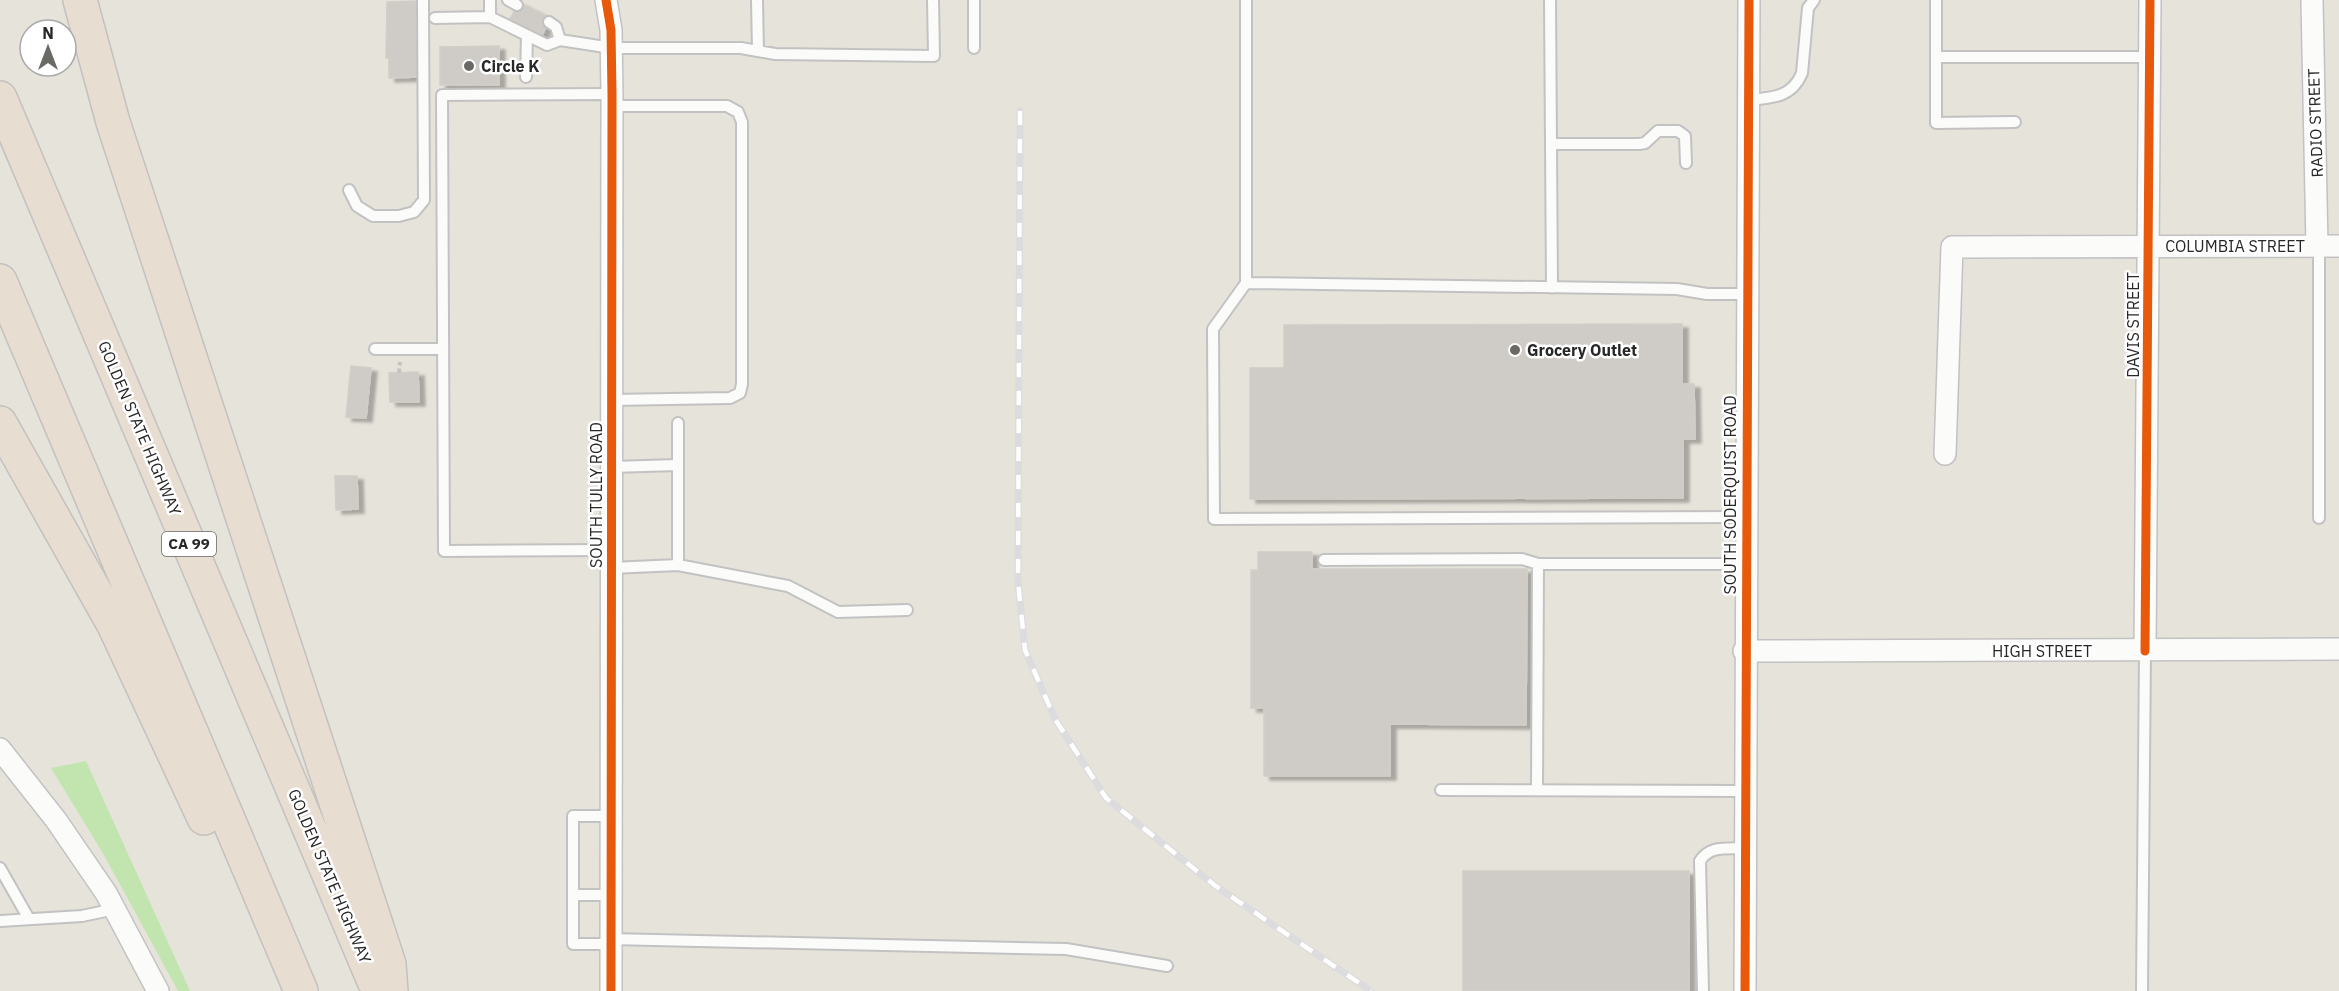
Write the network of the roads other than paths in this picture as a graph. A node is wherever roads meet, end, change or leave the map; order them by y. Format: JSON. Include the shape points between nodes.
{"nodes":[{"id":1,"x":80,"y":0,"type":"edge"},
{"id":2,"x":423,"y":0,"type":"edge"},
{"id":3,"x":490,"y":0,"type":"edge"},
{"id":4,"x":606,"y":0,"type":"edge"},
{"id":5,"x":757,"y":0,"type":"edge"},
{"id":6,"x":933,"y":0,"type":"edge"},
{"id":7,"x":974,"y":0,"type":"edge"},
{"id":8,"x":1246,"y":0,"type":"edge"},
{"id":9,"x":1550,"y":0,"type":"edge"},
{"id":10,"x":1749,"y":0,"type":"edge"},
{"id":11,"x":1814,"y":0,"type":"edge"},
{"id":12,"x":1936,"y":0,"type":"edge"},
{"id":13,"x":2150,"y":0,"type":"edge"},
{"id":14,"x":2312,"y":0,"type":"edge"},
{"id":15,"x":490,"y":17,"type":"junction"},
{"id":16,"x":435,"y":18,"type":"dead end"},
{"id":17,"x":549,"y":22,"type":"dead end"},
{"id":18,"x":527,"y":35,"type":"junction"},
{"id":19,"x":560,"y":40,"type":"junction"},
{"id":20,"x":612,"y":48,"type":"junction"},
{"id":21,"x":974,"y":48,"type":"dead end"},
{"id":22,"x":758,"y":51,"type":"junction"},
{"id":23,"x":1936,"y":57,"type":"junction"},
{"id":24,"x":2150,"y":57,"type":"junction"},
{"id":25,"x":526,"y":77,"type":"dead end"},
{"id":26,"x":0,"y":98,"type":"edge"},
{"id":27,"x":612,"y":100,"type":"junction"},
{"id":28,"x":1747,"y":100,"type":"junction"},
{"id":29,"x":2014,"y":122,"type":"dead end"},
{"id":30,"x":1551,"y":144,"type":"junction"},
{"id":31,"x":1686,"y":163,"type":"dead end"},
{"id":32,"x":348,"y":190,"type":"dead end"},
{"id":33,"x":2149,"y":246,"type":"junction"},
{"id":34,"x":2325,"y":246,"type":"edge"},
{"id":35,"x":0,"y":281,"type":"edge"},
{"id":36,"x":1246,"y":283,"type":"junction"},
{"id":37,"x":1552,"y":288,"type":"junction"},
{"id":38,"x":1746,"y":294,"type":"junction"},
{"id":39,"x":375,"y":349,"type":"dead end"},
{"id":40,"x":443,"y":349,"type":"junction"},
{"id":41,"x":611,"y":400,"type":"junction"},
{"id":42,"x":0,"y":423,"type":"edge"},
{"id":43,"x":678,"y":423,"type":"dead end"},
{"id":44,"x":1945,"y":454,"type":"dead end"},
{"id":45,"x":678,"y":465,"type":"junction"},
{"id":46,"x":611,"y":467,"type":"junction"},
{"id":47,"x":1745,"y":517,"type":"junction"},
{"id":48,"x":2319,"y":518,"type":"dead end"},
{"id":49,"x":611,"y":559,"type":"junction"},
{"id":50,"x":1324,"y":560,"type":"dead end"},
{"id":51,"x":1538,"y":564,"type":"junction"},
{"id":52,"x":1745,"y":564,"type":"junction"},
{"id":53,"x":678,"y":565,"type":"junction"},
{"id":54,"x":906,"y":610,"type":"dead end"},
{"id":55,"x":2339,"y":649,"type":"edge"},
{"id":56,"x":1744,"y":651,"type":"junction"},
{"id":57,"x":2145,"y":651,"type":"junction"},
{"id":58,"x":0,"y":749,"type":"edge"},
{"id":59,"x":1441,"y":790,"type":"dead end"},
{"id":60,"x":1537,"y":790,"type":"junction"},
{"id":61,"x":1744,"y":791,"type":"junction"},
{"id":62,"x":610,"y":816,"type":"junction"},
{"id":63,"x":1744,"y":848,"type":"junction"},
{"id":64,"x":0,"y":868,"type":"edge"},
{"id":65,"x":610,"y":895,"type":"junction"},
{"id":66,"x":573,"y":896,"type":"junction"},
{"id":67,"x":115,"y":909,"type":"junction"},
{"id":68,"x":29,"y":919,"type":"junction"},
{"id":69,"x":0,"y":921,"type":"edge"},
{"id":70,"x":610,"y":941,"type":"junction"},
{"id":71,"x":286,"y":956,"type":"junction"},
{"id":72,"x":1167,"y":966,"type":"dead end"},
{"id":73,"x":158,"y":991,"type":"edge"},
{"id":74,"x":301,"y":991,"type":"edge"},
{"id":75,"x":379,"y":991,"type":"edge"},
{"id":76,"x":391,"y":991,"type":"edge"},
{"id":77,"x":610,"y":991,"type":"edge"},
{"id":78,"x":1703,"y":991,"type":"edge"},
{"id":79,"x":1744,"y":991,"type":"edge"},
{"id":80,"x":2142,"y":991,"type":"edge"}],
"edges":[{"from":1,"to":76,"type":"highway","via":[[113,122],[385,953]]},
{"from":2,"to":32,"type":"lane","via":[[424,200],[414,212],[373,216],[357,206]]},
{"from":3,"to":15,"type":"lane"},
{"from":4,"to":20,"type":"street","name":"SOUTH TULLY ROAD"},
{"from":5,"to":22,"type":"lane"},
{"from":6,"to":22,"type":"lane","via":[[934,56]]},
{"from":7,"to":21,"type":"lane"},
{"from":8,"to":36,"type":"lane"},
{"from":9,"to":30,"type":"lane"},
{"from":10,"to":28,"type":"street","name":"SOUTH SODERQUIST ROAD"},
{"from":11,"to":28,"type":"lane","via":[[1808,8],[1799,82],[1777,98]]},
{"from":12,"to":23,"type":"lane"},
{"from":13,"to":24,"type":"street","name":"DAVIS STREET"},
{"from":14,"to":34,"type":"street","name":"RADIO STREET"},
{"from":15,"to":16,"type":"lane"},
{"from":15,"to":18,"type":"lane"},
{"from":17,"to":19,"type":"lane","via":[[556,27]]},
{"from":18,"to":19,"type":"lane","via":[[547,45]]},
{"from":18,"to":25,"type":"lane"},
{"from":19,"to":20,"type":"lane"},
{"from":20,"to":22,"type":"lane"},
{"from":20,"to":27,"type":"street","name":"SOUTH TULLY ROAD"},
{"from":23,"to":24,"type":"lane"},
{"from":23,"to":29,"type":"lane","via":[[1936,123]]},
{"from":24,"to":33,"type":"street","name":"DAVIS STREET"},
{"from":26,"to":75,"type":"highway","name":"GOLDEN STATE HIGHWAY","number":"CA 99"},
{"from":27,"to":40,"type":"lane","via":[[442,95]]},
{"from":27,"to":41,"type":"street","name":"SOUTH TULLY ROAD"},
{"from":27,"to":41,"type":"lane","via":[[727,106],[738,112],[742,122],[742,384],[740,393],[730,398]]},
{"from":28,"to":38,"type":"street","name":"SOUTH SODERQUIST ROAD"},
{"from":30,"to":31,"type":"lane","via":[[1642,144],[1658,130],[1678,130],[1686,139]]},
{"from":30,"to":37,"type":"lane"},
{"from":33,"to":34,"type":"street","name":"COLUMBIA STREET"},
{"from":33,"to":44,"type":"street","name":"COLUMBIA STREET","via":[[1952,247]]},
{"from":33,"to":57,"type":"street","name":"DAVIS STREET"},
{"from":34,"to":48,"type":"lane"},
{"from":35,"to":71,"type":"highway"},
{"from":36,"to":37,"type":"lane"},
{"from":36,"to":47,"type":"lane","via":[[1214,329],[1214,519]]},
{"from":37,"to":38,"type":"lane"},
{"from":38,"to":47,"type":"street","name":"SOUTH SODERQUIST ROAD"},
{"from":39,"to":40,"type":"lane"},
{"from":40,"to":49,"type":"lane","via":[[444,551]]},
{"from":41,"to":46,"type":"street","name":"SOUTH TULLY ROAD"},
{"from":42,"to":71,"type":"highway","via":[[114,625],[255,934]]},
{"from":43,"to":45,"type":"lane"},
{"from":45,"to":46,"type":"lane"},
{"from":45,"to":53,"type":"lane"},
{"from":46,"to":49,"type":"street","name":"SOUTH TULLY ROAD"},
{"from":47,"to":52,"type":"street","name":"SOUTH SODERQUIST ROAD"},
{"from":49,"to":53,"type":"lane"},
{"from":49,"to":62,"type":"street","name":"SOUTH TULLY ROAD"},
{"from":50,"to":51,"type":"lane","via":[[1522,559]]},
{"from":51,"to":52,"type":"lane"},
{"from":51,"to":60,"type":"lane"},
{"from":52,"to":56,"type":"street","name":"SOUTH SODERQUIST ROAD"},
{"from":53,"to":54,"type":"lane","via":[[788,586],[838,612]]},
{"from":55,"to":57,"type":"street","name":"HIGH STREET"},
{"from":56,"to":57,"type":"street","name":"HIGH STREET"},
{"from":56,"to":61,"type":"street","name":"SOUTH SODERQUIST ROAD"},
{"from":57,"to":80,"type":"lane"},
{"from":58,"to":67,"type":"street","via":[[56,820]]},
{"from":59,"to":60,"type":"lane"},
{"from":60,"to":61,"type":"lane"},
{"from":61,"to":63,"type":"street","name":"SOUTH SODERQUIST ROAD"},
{"from":62,"to":65,"type":"street","name":"SOUTH TULLY ROAD"},
{"from":62,"to":66,"type":"lane","via":[[573,816]]},
{"from":63,"to":78,"type":"lane","via":[[1714,849],[1700,861]]},
{"from":63,"to":79,"type":"street","name":"SOUTH SODERQUIST ROAD"},
{"from":64,"to":68,"type":"lane"},
{"from":65,"to":66,"type":"lane"},
{"from":65,"to":70,"type":"street","name":"SOUTH TULLY ROAD"},
{"from":66,"to":70,"type":"lane","via":[[573,944]]},
{"from":67,"to":68,"type":"lane","via":[[82,916]]},
{"from":67,"to":73,"type":"street"},
{"from":68,"to":69,"type":"lane"},
{"from":70,"to":72,"type":"lane","via":[[1066,949]]},
{"from":70,"to":77,"type":"street","name":"SOUTH TULLY ROAD"},
{"from":71,"to":74,"type":"highway"}]}
